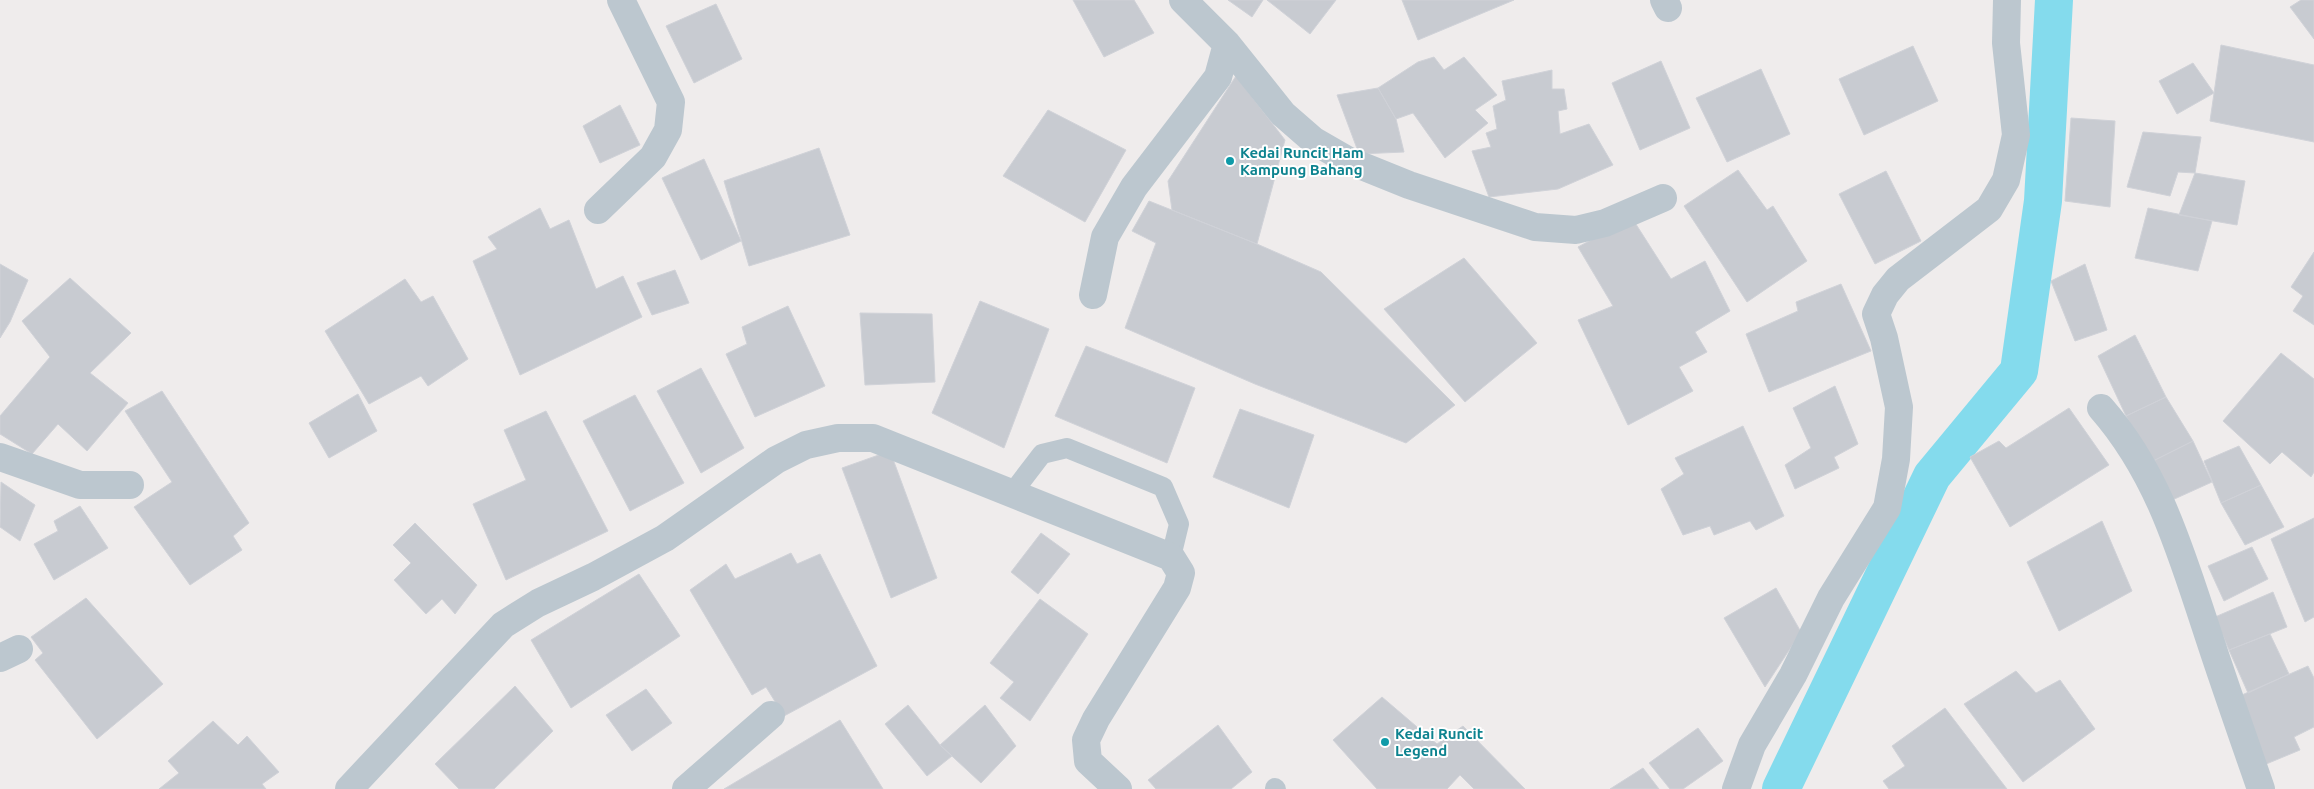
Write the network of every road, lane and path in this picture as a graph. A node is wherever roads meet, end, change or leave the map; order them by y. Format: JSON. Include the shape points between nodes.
{"nodes":[{"id":1,"x":620,"y":0,"type":"edge"},
{"id":2,"x":1183,"y":0,"type":"edge"},
{"id":3,"x":2007,"y":0,"type":"edge"},
{"id":4,"x":1227,"y":44,"type":"junction"},
{"id":5,"x":1662,"y":198,"type":"dead end"},
{"id":6,"x":598,"y":210,"type":"dead end"},
{"id":7,"x":1093,"y":295,"type":"dead end"},
{"id":8,"x":2101,"y":408,"type":"dead end"},
{"id":9,"x":0,"y":457,"type":"edge"},
{"id":10,"x":130,"y":485,"type":"dead end"},
{"id":11,"x":1013,"y":492,"type":"junction"},
{"id":12,"x":1171,"y":557,"type":"junction"},
{"id":13,"x":771,"y":715,"type":"dead end"},
{"id":14,"x":350,"y":789,"type":"edge"},
{"id":15,"x":686,"y":789,"type":"edge"},
{"id":16,"x":1118,"y":789,"type":"edge"},
{"id":17,"x":1736,"y":789,"type":"edge"},
{"id":18,"x":2261,"y":789,"type":"edge"}],
"edges":[{"from":1,"to":6,"type":"street","via":[[670,102],[668,130],[653,157]]},
{"from":2,"to":4,"type":"street"},
{"from":3,"to":17,"type":"street","via":[[2006,43],[2016,135],[2006,180],[1989,209],[1898,279],[1876,314],[1899,407],[1896,459],[1887,508],[1831,598],[1793,675],[1752,745]]},
{"from":4,"to":5,"type":"street","via":[[1284,114],[1314,141],[1347,160],[1409,185],[1535,226],[1576,230],[1605,223]]},
{"from":4,"to":7,"type":"street","via":[[1218,77],[1134,187],[1105,237]]},
{"from":8,"to":18,"type":"street","via":[[2136,453],[2168,516]]},
{"from":9,"to":10,"type":"street","via":[[80,484]]},
{"from":11,"to":12,"type":"street"},
{"from":11,"to":12,"type":"lane","via":[[1042,454],[1067,448],[1163,487],[1179,524]]},
{"from":11,"to":14,"type":"street","via":[[873,438],[838,438],[806,445],[776,460],[665,538],[538,602],[503,625]]},
{"from":12,"to":16,"type":"street","via":[[1181,574],[1177,588],[1086,740],[1088,761]]},
{"from":13,"to":15,"type":"street"}]}
